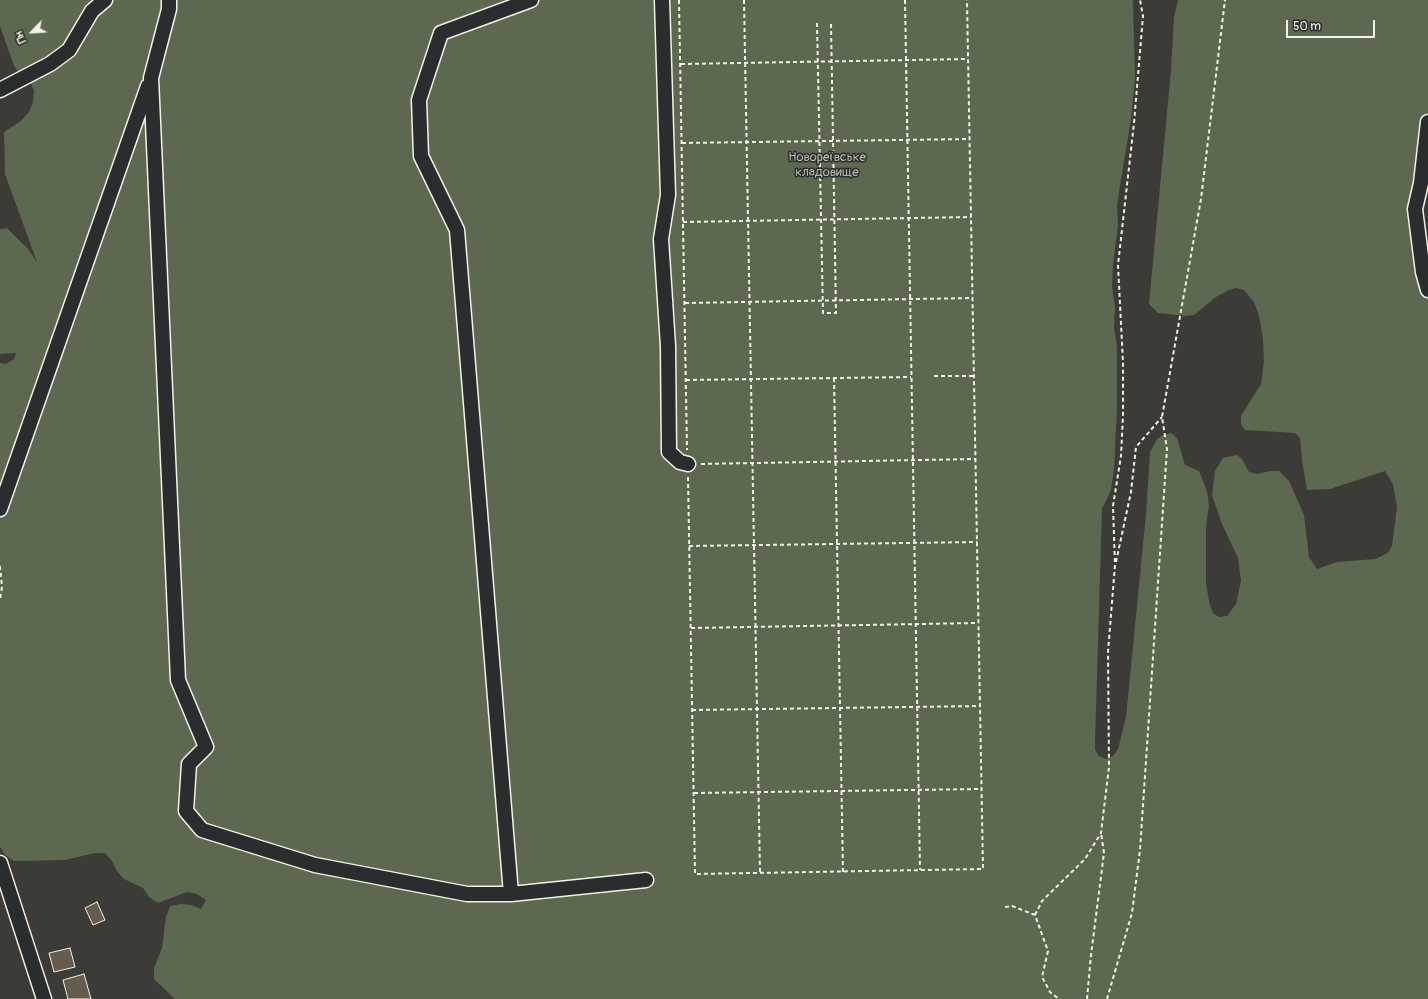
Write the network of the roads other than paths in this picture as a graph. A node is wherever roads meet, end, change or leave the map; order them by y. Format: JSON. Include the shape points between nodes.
{"nodes":[{"id":1,"x":105,"y":0,"type":"edge"},
{"id":2,"x":169,"y":0,"type":"edge"},
{"id":3,"x":531,"y":0,"type":"edge"},
{"id":4,"x":662,"y":0,"type":"edge"},
{"id":5,"x":151,"y":78,"type":"junction"},
{"id":6,"x":0,"y":90,"type":"edge"},
{"id":7,"x":1428,"y":122,"type":"edge"},
{"id":8,"x":1428,"y":290,"type":"edge"},
{"id":9,"x":688,"y":464,"type":"road end"},
{"id":10,"x":0,"y":509,"type":"edge"},
{"id":11,"x":0,"y":863,"type":"edge"},
{"id":12,"x":646,"y":880,"type":"dead end"},
{"id":13,"x":511,"y":894,"type":"junction"},
{"id":14,"x":44,"y":999,"type":"edge"}],
"edges":[{"from":1,"to":6,"type":"street","via":[[92,11],[69,50],[50,64]]},
{"from":2,"to":5,"type":"street","via":[[169,9]]},
{"from":3,"to":13,"type":"street","via":[[441,33],[419,100],[421,156],[457,230]]},
{"from":4,"to":9,"type":"street","via":[[668,195],[661,239],[668,346],[669,452],[680,462]]},
{"from":5,"to":10,"type":"street"},
{"from":5,"to":13,"type":"street","via":[[178,680],[206,747],[188,764],[186,812],[202,830],[315,865],[467,894]]},
{"from":7,"to":8,"type":"street","via":[[1416,209],[1423,272]]},
{"from":11,"to":14,"type":"street"},
{"from":12,"to":13,"type":"street"}]}
